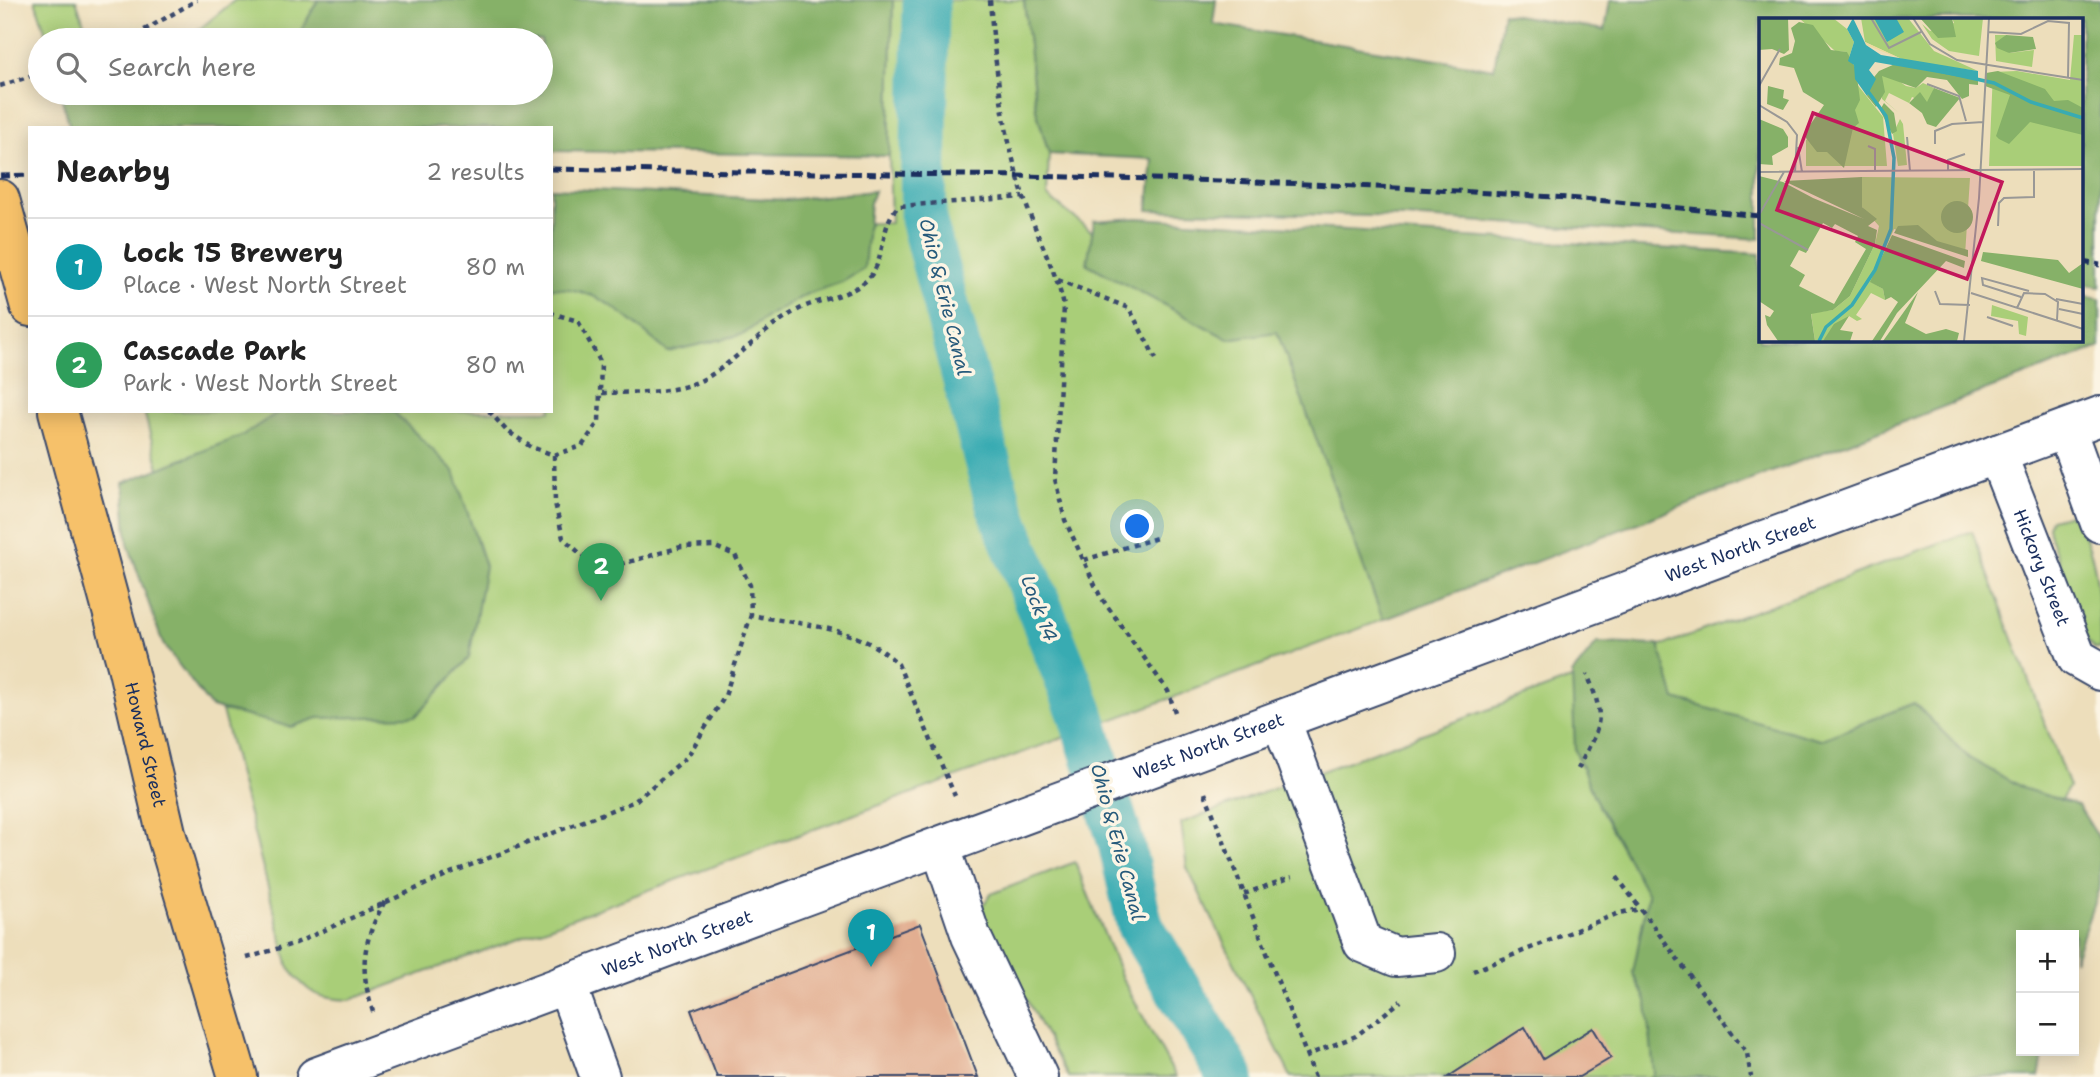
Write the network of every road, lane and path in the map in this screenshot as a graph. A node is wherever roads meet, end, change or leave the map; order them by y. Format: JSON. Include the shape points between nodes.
{"nodes":[{"id":1,"x":197,"y":0,"type":"edge"},
{"id":2,"x":990,"y":0,"type":"edge"},
{"id":3,"x":148,"y":28,"type":"edge"},
{"id":4,"x":28,"y":77,"type":"edge"},
{"id":5,"x":0,"y":86,"type":"edge"},
{"id":6,"x":1023,"y":197,"type":"junction"},
{"id":7,"x":0,"y":199,"type":"edge"},
{"id":8,"x":1058,"y":280,"type":"junction"},
{"id":9,"x":28,"y":300,"type":"edge"},
{"id":10,"x":553,"y":314,"type":"edge"},
{"id":11,"x":1156,"y":359,"type":"dead end"},
{"id":12,"x":602,"y":393,"type":"junction"},
{"id":13,"x":59,"y":413,"type":"edge"},
{"id":14,"x":491,"y":413,"type":"edge"},
{"id":15,"x":2083,"y":422,"type":"edge"},
{"id":16,"x":1997,"y":454,"type":"junction"},
{"id":17,"x":554,"y":455,"type":"junction"},
{"id":18,"x":2100,"y":523,"type":"edge"},
{"id":19,"x":1160,"y":537,"type":"dead end"},
{"id":20,"x":1084,"y":560,"type":"junction"},
{"id":21,"x":751,"y":615,"type":"junction"},
{"id":22,"x":2100,"y":671,"type":"edge"},
{"id":23,"x":1587,"y":674,"type":"dead end"},
{"id":24,"x":1176,"y":714,"type":"dead end"},
{"id":25,"x":1281,"y":720,"type":"junction"},
{"id":26,"x":1577,"y":769,"type":"dead end"},
{"id":27,"x":1207,"y":799,"type":"dead end"},
{"id":28,"x":957,"y":842,"type":"junction"},
{"id":29,"x":1333,"y":863,"type":"junction"},
{"id":30,"x":1617,"y":877,"type":"dead end"},
{"id":31,"x":1244,"y":894,"type":"junction"},
{"id":32,"x":386,"y":901,"type":"junction"},
{"id":33,"x":1436,"y":953,"type":"dead end"},
{"id":34,"x":206,"y":971,"type":"junction"},
{"id":35,"x":566,"y":983,"type":"junction"},
{"id":36,"x":386,"y":1050,"type":"junction"},
{"id":37,"x":237,"y":1077,"type":"edge"},
{"id":38,"x":316,"y":1077,"type":"edge"},
{"id":39,"x":600,"y":1077,"type":"edge"},
{"id":40,"x":1038,"y":1077,"type":"edge"},
{"id":41,"x":1315,"y":1077,"type":"edge"},
{"id":42,"x":1751,"y":1077,"type":"edge"}],
"edges":[{"from":1,"to":3,"type":"path"},
{"from":2,"to":6,"type":"path","via":[[997,79]]},
{"from":4,"to":5,"type":"path"},
{"from":6,"to":8,"type":"path"},
{"from":6,"to":12,"type":"path","via":[[899,206],[892,212],[871,275],[843,295],[804,307],[709,377],[671,390]]},
{"from":7,"to":9,"type":"main road"},
{"from":8,"to":11,"type":"path","via":[[1129,307]]},
{"from":8,"to":20,"type":"path","via":[[1064,306],[1055,479]]},
{"from":10,"to":12,"type":"path","via":[[578,321],[601,363]]},
{"from":12,"to":17,"type":"path","via":[[599,421],[582,446]]},
{"from":13,"to":34,"type":"main road","name":"Howard Street"},
{"from":14,"to":17,"type":"path","via":[[531,447]]},
{"from":15,"to":16,"type":"street","name":"West North Street"},
{"from":15,"to":18,"type":"street"},
{"from":16,"to":22,"type":"street","name":"Hickory Street","via":[[2077,658]]},
{"from":16,"to":25,"type":"street","name":"West North Street"},
{"from":17,"to":21,"type":"path","via":[[555,503],[563,538],[582,555],[611,567],[681,547],[713,546],[735,555],[750,584]]},
{"from":19,"to":20,"type":"path"},
{"from":20,"to":24,"type":"path","via":[[1100,596],[1168,691]]},
{"from":21,"to":28,"type":"path","via":[[859,637],[898,664]]},
{"from":21,"to":32,"type":"path","via":[[719,706],[687,757],[635,801]]},
{"from":23,"to":26,"type":"path","via":[[1601,717]]},
{"from":25,"to":28,"type":"street","name":"West North Street"},
{"from":25,"to":29,"type":"street"},
{"from":27,"to":31,"type":"path"},
{"from":28,"to":35,"type":"street","name":"West North Street"},
{"from":28,"to":40,"type":"street","via":[[971,936]]},
{"from":29,"to":31,"type":"path"},
{"from":29,"to":33,"type":"street","via":[[1363,943],[1396,957]]},
{"from":30,"to":42,"type":"path","via":[[1747,1053]]},
{"from":31,"to":41,"type":"path"},
{"from":32,"to":34,"type":"path","via":[[296,943]]},
{"from":32,"to":36,"type":"path","via":[[370,930],[363,965],[364,984]]},
{"from":34,"to":37,"type":"main road","name":"Howard Street"},
{"from":35,"to":36,"type":"street","name":"West North Street"},
{"from":35,"to":39,"type":"street"},
{"from":36,"to":38,"type":"street","name":"West North Street"}]}
